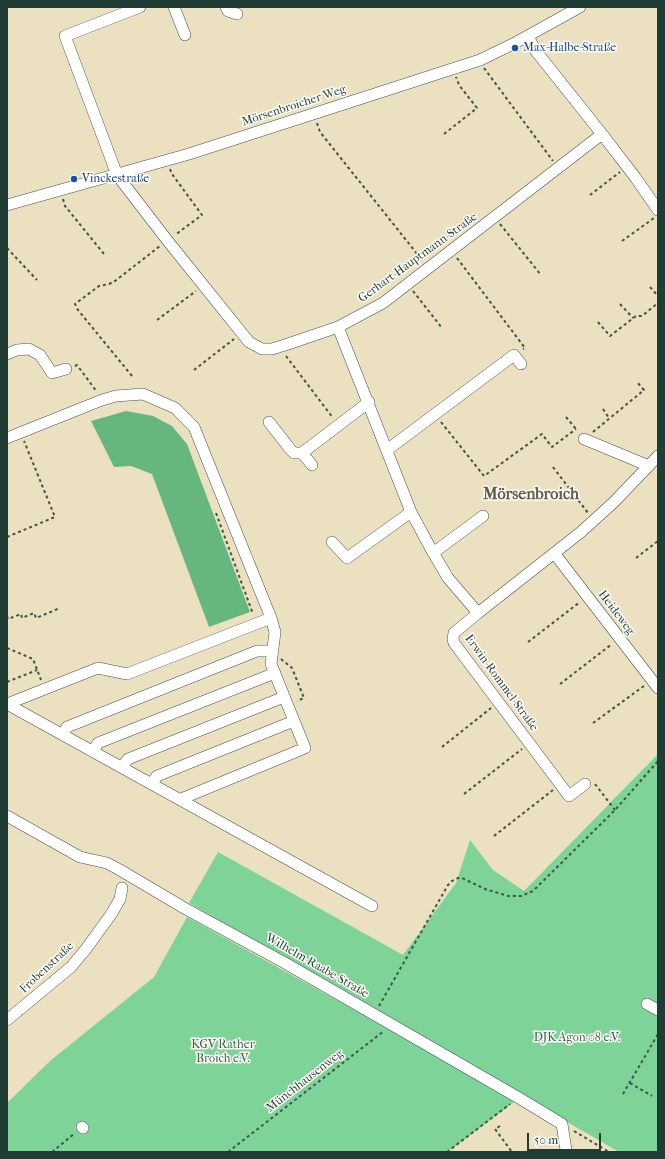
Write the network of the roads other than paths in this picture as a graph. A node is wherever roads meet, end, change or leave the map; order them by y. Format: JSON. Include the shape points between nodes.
{"nodes":[{"id":1,"x":140,"y":7,"type":"edge"},
{"id":2,"x":174,"y":7,"type":"edge"},
{"id":3,"x":226,"y":7,"type":"edge"},
{"id":4,"x":580,"y":7,"type":"edge"},
{"id":5,"x":237,"y":14,"type":"dead end"},
{"id":6,"x":186,"y":34,"type":"dead end"},
{"id":7,"x":528,"y":36,"type":"junction"},
{"id":8,"x":602,"y":134,"type":"junction"},
{"id":9,"x":117,"y":175,"type":"junction"},
{"id":10,"x":7,"y":204,"type":"edge"},
{"id":11,"x":658,"y":210,"type":"edge"},
{"id":12,"x":338,"y":327,"type":"junction"},
{"id":13,"x":7,"y":354,"type":"edge"},
{"id":14,"x":517,"y":360,"type":"road end"},
{"id":15,"x":66,"y":369,"type":"road end"},
{"id":16,"x":369,"y":402,"type":"junction"},
{"id":17,"x":269,"y":422,"type":"dead end"},
{"id":18,"x":7,"y":438,"type":"edge"},
{"id":19,"x":584,"y":439,"type":"road end"},
{"id":20,"x":388,"y":450,"type":"junction"},
{"id":21,"x":302,"y":453,"type":"junction"},
{"id":22,"x":655,"y":463,"type":"edge"},
{"id":23,"x":312,"y":465,"type":"dead end"},
{"id":24,"x":411,"y":512,"type":"junction"},
{"id":25,"x":483,"y":516,"type":"dead end"},
{"id":26,"x":332,"y":542,"type":"dead end"},
{"id":27,"x":433,"y":553,"type":"junction"},
{"id":28,"x":554,"y":553,"type":"junction"},
{"id":29,"x":478,"y":613,"type":"junction"},
{"id":30,"x":271,"y":618,"type":"junction"},
{"id":31,"x":272,"y":651,"type":"junction"},
{"id":32,"x":275,"y":673,"type":"junction"},
{"id":33,"x":655,"y":684,"type":"edge"},
{"id":34,"x":286,"y":701,"type":"junction"},
{"id":35,"x":7,"y":704,"type":"edge"},
{"id":36,"x":294,"y":721,"type":"junction"},
{"id":37,"x":63,"y":734,"type":"junction"},
{"id":38,"x":92,"y":751,"type":"junction"},
{"id":39,"x":122,"y":767,"type":"junction"},
{"id":40,"x":152,"y":783,"type":"junction"},
{"id":41,"x":585,"y":784,"type":"road end"},
{"id":42,"x":181,"y":799,"type":"junction"},
{"id":43,"x":7,"y":816,"type":"edge"},
{"id":44,"x":122,"y":888,"type":"dead end"},
{"id":45,"x":372,"y":906,"type":"dead end"},
{"id":46,"x":647,"y":1004,"type":"dead end"},
{"id":47,"x":658,"y":1010,"type":"edge"},
{"id":48,"x":7,"y":1020,"type":"edge"},
{"id":49,"x":567,"y":1149,"type":"edge"}],
"edges":[{"from":1,"to":9,"type":"street","via":[[65,36]]},
{"from":2,"to":6,"type":"street"},
{"from":3,"to":5,"type":"street","via":[[228,12]]},
{"from":4,"to":7,"type":"street","name":"Mörsenbroicher Weg"},
{"from":7,"to":8,"type":"street","via":[[535,50]]},
{"from":7,"to":9,"type":"street","name":"Mörsenbroicher Weg","via":[[480,60]]},
{"from":8,"to":11,"type":"street"},
{"from":8,"to":12,"type":"street","name":"Gerhart-Hauptmann-Straße","via":[[383,303]]},
{"from":9,"to":10,"type":"street","name":"Mörsenbroicher Weg"},
{"from":9,"to":12,"type":"street","name":"Gerhart-Hauptmann-Straße","via":[[249,342],[262,349],[272,349]]},
{"from":12,"to":16,"type":"street"},
{"from":13,"to":15,"type":"street","via":[[29,349],[40,355],[52,373]]},
{"from":14,"to":20,"type":"street","via":[[435,414]]},
{"from":16,"to":20,"type":"street"},
{"from":16,"to":21,"type":"street"},
{"from":17,"to":21,"type":"street","via":[[294,453]]},
{"from":18,"to":30,"type":"street","via":[[116,396],[144,394],[175,408],[194,427]]},
{"from":19,"to":22,"type":"street"},
{"from":20,"to":24,"type":"street"},
{"from":21,"to":23,"type":"street"},
{"from":22,"to":28,"type":"street"},
{"from":24,"to":26,"type":"street","via":[[347,558]]},
{"from":24,"to":27,"type":"street"},
{"from":25,"to":27,"type":"street"},
{"from":27,"to":29,"type":"street","via":[[448,578]]},
{"from":28,"to":29,"type":"street"},
{"from":28,"to":33,"type":"street","name":"Heideweg"},
{"from":29,"to":41,"type":"street","name":"Erwin-Rommel-Straße","via":[[455,632],[453,641],[569,796]]},
{"from":30,"to":31,"type":"street","via":[[275,632]]},
{"from":30,"to":35,"type":"street","via":[[127,674],[98,668]]},
{"from":31,"to":32,"type":"street","via":[[271,664]]},
{"from":31,"to":37,"type":"street","via":[[257,651],[68,727]]},
{"from":32,"to":34,"type":"street"},
{"from":32,"to":38,"type":"street","via":[[98,743]]},
{"from":34,"to":36,"type":"street"},
{"from":34,"to":39,"type":"street","via":[[128,759]]},
{"from":35,"to":37,"type":"street"},
{"from":36,"to":40,"type":"street","via":[[157,776]]},
{"from":36,"to":42,"type":"street","via":[[305,748]]},
{"from":37,"to":38,"type":"street"},
{"from":38,"to":39,"type":"street"},
{"from":39,"to":40,"type":"street"},
{"from":40,"to":42,"type":"street"},
{"from":42,"to":45,"type":"street"},
{"from":43,"to":49,"type":"street","name":"Wilhelm-Raabe-Straße","via":[[80,857],[107,863],[519,1098],[562,1124]]},
{"from":44,"to":48,"type":"street","name":"Frobenstraße","via":[[120,899],[112,913],[86,949],[70,967]]},
{"from":46,"to":47,"type":"street"}]}
